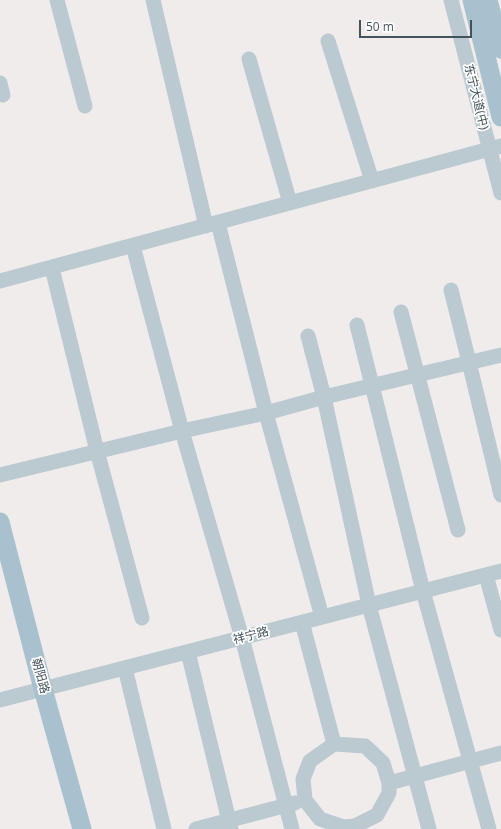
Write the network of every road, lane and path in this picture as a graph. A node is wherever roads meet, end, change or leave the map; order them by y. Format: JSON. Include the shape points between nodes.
{"nodes":[{"id":1,"x":57,"y":0,"type":"edge"},
{"id":2,"x":153,"y":0,"type":"edge"},
{"id":3,"x":451,"y":0,"type":"edge"},
{"id":4,"x":472,"y":0,"type":"edge"},
{"id":5,"x":488,"y":0,"type":"edge"},
{"id":6,"x":328,"y":41,"type":"dead end"},
{"id":7,"x":501,"y":49,"type":"edge"},
{"id":8,"x":249,"y":59,"type":"dead end"},
{"id":9,"x":85,"y":106,"type":"dead end"},
{"id":10,"x":501,"y":117,"type":"edge"},
{"id":11,"x":495,"y":148,"type":"edge"},
{"id":12,"x":372,"y":181,"type":"junction"},
{"id":13,"x":501,"y":193,"type":"edge"},
{"id":14,"x":290,"y":203,"type":"junction"},
{"id":15,"x":212,"y":224,"type":"junction"},
{"id":16,"x":133,"y":246,"type":"junction"},
{"id":17,"x":52,"y":268,"type":"junction"},
{"id":18,"x":0,"y":282,"type":"edge"},
{"id":19,"x":451,"y":290,"type":"dead end"},
{"id":20,"x":401,"y":312,"type":"dead end"},
{"id":21,"x":357,"y":325,"type":"dead end"},
{"id":22,"x":308,"y":336,"type":"dead end"},
{"id":23,"x":501,"y":355,"type":"edge"},
{"id":24,"x":470,"y":362,"type":"junction"},
{"id":25,"x":417,"y":375,"type":"junction"},
{"id":26,"x":372,"y":386,"type":"junction"},
{"id":27,"x":324,"y":397,"type":"junction"},
{"id":28,"x":266,"y":413,"type":"junction"},
{"id":29,"x":182,"y":431,"type":"junction"},
{"id":30,"x":97,"y":451,"type":"junction"},
{"id":31,"x":0,"y":474,"type":"edge"},
{"id":32,"x":501,"y":495,"type":"edge"},
{"id":33,"x":0,"y":522,"type":"edge"},
{"id":34,"x":458,"y":530,"type":"dead end"},
{"id":35,"x":501,"y":571,"type":"edge"},
{"id":36,"x":486,"y":575,"type":"junction"},
{"id":37,"x":423,"y":591,"type":"junction"},
{"id":38,"x":369,"y":605,"type":"junction"},
{"id":39,"x":322,"y":617,"type":"junction"},
{"id":40,"x":142,"y":618,"type":"dead end"},
{"id":41,"x":302,"y":622,"type":"junction"},
{"id":42,"x":501,"y":630,"type":"edge"},
{"id":43,"x":242,"y":638,"type":"junction"},
{"id":44,"x":188,"y":652,"type":"junction"},
{"id":45,"x":125,"y":668,"type":"junction"},
{"id":46,"x":43,"y":689,"type":"junction"},
{"id":47,"x":0,"y":700,"type":"edge"},
{"id":48,"x":334,"y":744,"type":"junction"},
{"id":49,"x":501,"y":753,"type":"edge"},
{"id":50,"x":470,"y":761,"type":"junction"},
{"id":51,"x":415,"y":776,"type":"junction"},
{"id":52,"x":389,"y":783,"type":"junction"},
{"id":53,"x":305,"y":800,"type":"junction"},
{"id":54,"x":286,"y":805,"type":"junction"},
{"id":55,"x":230,"y":825,"type":"edge"},
{"id":56,"x":355,"y":828,"type":"edge"},
{"id":57,"x":82,"y":829,"type":"edge"},
{"id":58,"x":164,"y":829,"type":"edge"},
{"id":59,"x":196,"y":829,"type":"edge"},
{"id":60,"x":292,"y":829,"type":"edge"},
{"id":61,"x":429,"y":829,"type":"edge"},
{"id":62,"x":488,"y":829,"type":"edge"}],
"edges":[{"from":1,"to":9,"type":"street"},
{"from":2,"to":15,"type":"street"},
{"from":3,"to":11,"type":"street","name":"东宁大道(中)"},
{"from":4,"to":10,"type":"main road","name":"东宁大道(中)"},
{"from":5,"to":7,"type":"main road"},
{"from":6,"to":12,"type":"street"},
{"from":8,"to":14,"type":"street"},
{"from":11,"to":12,"type":"street"},
{"from":11,"to":13,"type":"street","name":"东宁大道(中)"},
{"from":12,"to":14,"type":"street"},
{"from":14,"to":15,"type":"street"},
{"from":15,"to":16,"type":"street"},
{"from":15,"to":28,"type":"street"},
{"from":16,"to":17,"type":"street"},
{"from":16,"to":29,"type":"street"},
{"from":17,"to":18,"type":"street"},
{"from":17,"to":30,"type":"street"},
{"from":19,"to":24,"type":"street"},
{"from":20,"to":25,"type":"street"},
{"from":21,"to":26,"type":"street"},
{"from":22,"to":27,"type":"street"},
{"from":23,"to":24,"type":"street"},
{"from":24,"to":25,"type":"street"},
{"from":24,"to":32,"type":"street"},
{"from":25,"to":26,"type":"street"},
{"from":25,"to":34,"type":"street"},
{"from":26,"to":27,"type":"street"},
{"from":26,"to":37,"type":"street"},
{"from":27,"to":28,"type":"street"},
{"from":27,"to":38,"type":"street"},
{"from":28,"to":29,"type":"street"},
{"from":28,"to":39,"type":"street"},
{"from":29,"to":30,"type":"street"},
{"from":29,"to":43,"type":"street"},
{"from":30,"to":31,"type":"street"},
{"from":30,"to":40,"type":"street"},
{"from":33,"to":46,"type":"main road","name":"朝阳路"},
{"from":35,"to":36,"type":"street","name":"祥宁路"},
{"from":36,"to":37,"type":"street","name":"祥宁路"},
{"from":36,"to":42,"type":"street"},
{"from":37,"to":38,"type":"street","name":"祥宁路"},
{"from":37,"to":50,"type":"street"},
{"from":38,"to":39,"type":"street","name":"祥宁路"},
{"from":38,"to":51,"type":"street"},
{"from":39,"to":41,"type":"street","name":"祥宁路"},
{"from":41,"to":43,"type":"street","name":"祥宁路"},
{"from":41,"to":48,"type":"street"},
{"from":43,"to":44,"type":"street","name":"祥宁路"},
{"from":43,"to":54,"type":"street"},
{"from":44,"to":45,"type":"street","name":"祥宁路"},
{"from":44,"to":55,"type":"street"},
{"from":45,"to":46,"type":"street","name":"祥宁路"},
{"from":45,"to":58,"type":"street"},
{"from":46,"to":47,"type":"street","name":"祥宁路"},
{"from":46,"to":57,"type":"main road","name":"朝阳路"},
{"from":48,"to":52,"type":"street","via":[[365,746],[383,763]]},
{"from":48,"to":53,"type":"street","via":[[310,760],[303,779]]},
{"from":49,"to":50,"type":"street"},
{"from":50,"to":51,"type":"street"},
{"from":50,"to":62,"type":"street"},
{"from":51,"to":52,"type":"street"},
{"from":51,"to":61,"type":"street"},
{"from":52,"to":56,"type":"street","via":[[389,793],[377,815]]},
{"from":53,"to":54,"type":"street"},
{"from":53,"to":56,"type":"street","via":[[320,820]]},
{"from":54,"to":55,"type":"street"},
{"from":54,"to":60,"type":"street"},
{"from":55,"to":59,"type":"street"}]}
